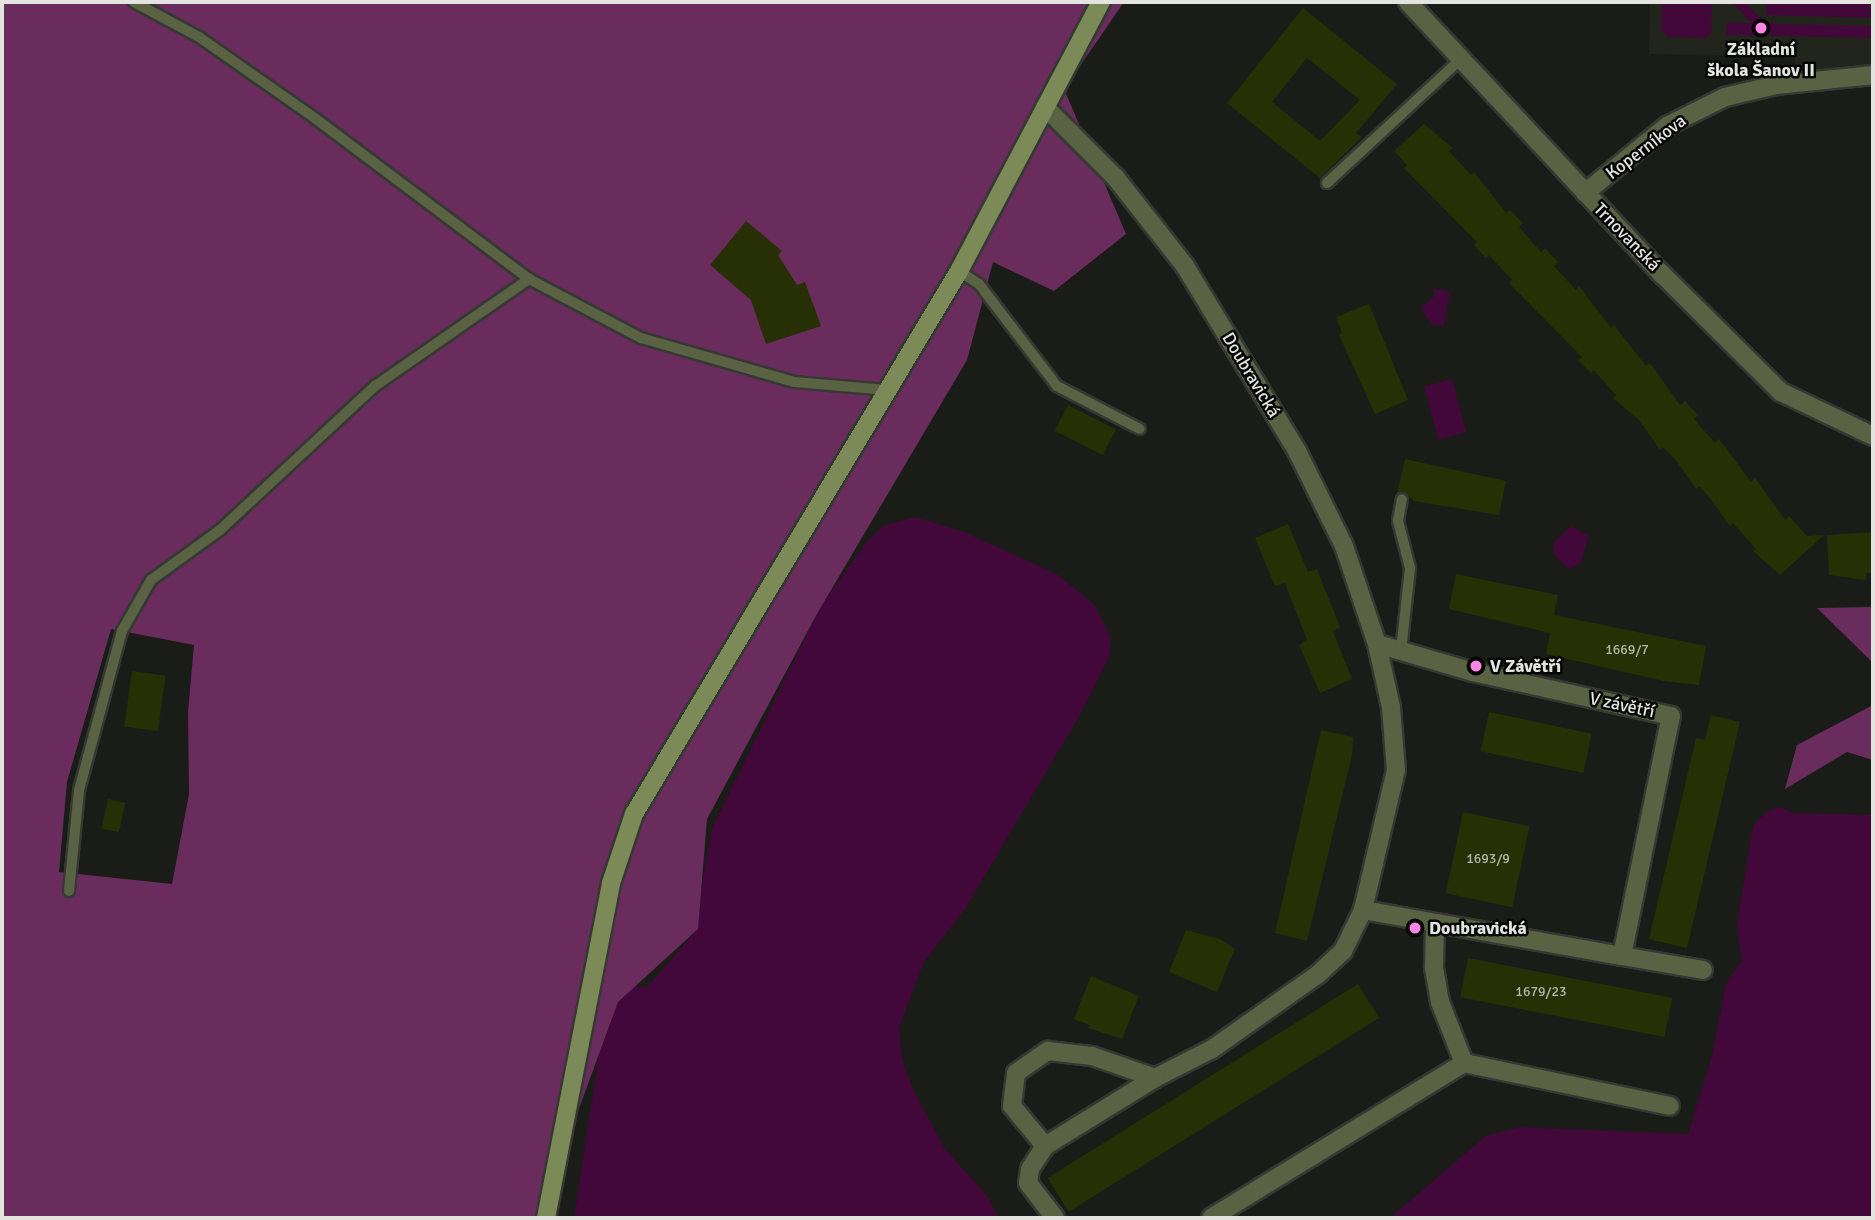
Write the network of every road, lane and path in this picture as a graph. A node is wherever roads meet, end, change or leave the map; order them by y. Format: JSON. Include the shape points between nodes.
{"nodes":[{"id":1,"x":134,"y":2,"type":"edge"},
{"id":2,"x":1101,"y":2,"type":"edge"},
{"id":3,"x":1408,"y":2,"type":"edge"},
{"id":4,"x":1461,"y":59,"type":"junction"},
{"id":5,"x":1873,"y":75,"type":"edge"},
{"id":6,"x":1045,"y":107,"type":"junction"},
{"id":7,"x":1327,"y":183,"type":"dead end"},
{"id":8,"x":1585,"y":193,"type":"junction"},
{"id":9,"x":959,"y":271,"type":"junction"},
{"id":10,"x":529,"y":279,"type":"junction"},
{"id":11,"x":888,"y":390,"type":"junction"},
{"id":12,"x":1140,"y":429,"type":"dead end"},
{"id":13,"x":1873,"y":436,"type":"edge"},
{"id":14,"x":1402,"y":499,"type":"dead end"},
{"id":15,"x":1377,"y":644,"type":"junction"},
{"id":16,"x":1402,"y":651,"type":"junction"},
{"id":17,"x":69,"y":891,"type":"dead end"},
{"id":18,"x":1363,"y":910,"type":"junction"},
{"id":19,"x":1435,"y":923,"type":"junction"},
{"id":20,"x":1622,"y":956,"type":"junction"},
{"id":21,"x":1703,"y":970,"type":"dead end"},
{"id":22,"x":1464,"y":1063,"type":"junction"},
{"id":23,"x":1154,"y":1078,"type":"junction"},
{"id":24,"x":1670,"y":1106,"type":"dead end"},
{"id":25,"x":1045,"y":1146,"type":"junction"},
{"id":26,"x":546,"y":1218,"type":"edge"},
{"id":27,"x":1055,"y":1218,"type":"edge"},
{"id":28,"x":1211,"y":1218,"type":"edge"}],
"edges":[{"from":1,"to":10,"type":"lane","via":[[199,37],[306,111]]},
{"from":2,"to":6,"type":"street"},
{"from":3,"to":4,"type":"street","name":"Trnovanská"},
{"from":4,"to":7,"type":"lane"},
{"from":4,"to":8,"type":"street","name":"Trnovanská"},
{"from":5,"to":8,"type":"street","name":"Koperníkova","via":[[1776,85],[1725,97],[1667,126]]},
{"from":6,"to":9,"type":"street"},
{"from":6,"to":15,"type":"street","name":"Doubravická","via":[[1115,177],[1185,266],[1297,451],[1343,546]]},
{"from":8,"to":13,"type":"street","name":"Trnovanská","via":[[1781,392]]},
{"from":9,"to":11,"type":"street"},
{"from":9,"to":12,"type":"lane","via":[[979,284],[1057,386]]},
{"from":10,"to":11,"type":"lane","via":[[641,338],[794,382]]},
{"from":10,"to":17,"type":"lane","via":[[375,386],[230,521],[151,580],[122,631],[79,790]]},
{"from":11,"to":26,"type":"street","via":[[634,814],[611,883]]},
{"from":14,"to":16,"type":"lane","via":[[1398,521],[1410,581]]},
{"from":15,"to":16,"type":"street","name":"V závětří"},
{"from":15,"to":18,"type":"street","name":"Doubravická","via":[[1391,707],[1396,770]]},
{"from":16,"to":20,"type":"street","name":"V závětří","via":[[1473,672],[1671,716]]},
{"from":18,"to":19,"type":"street"},
{"from":18,"to":23,"type":"street","name":"Doubravická","via":[[1343,951],[1317,975],[1212,1049]]},
{"from":19,"to":20,"type":"street"},
{"from":19,"to":22,"type":"street","via":[[1434,967],[1440,1002]]},
{"from":20,"to":21,"type":"street"},
{"from":22,"to":24,"type":"street"},
{"from":22,"to":28,"type":"street"},
{"from":23,"to":25,"type":"street","name":"Doubravická"},
{"from":23,"to":25,"type":"street","via":[[1091,1056],[1048,1051],[1016,1073],[1012,1106]]},
{"from":25,"to":27,"type":"street","via":[[1030,1169],[1028,1184]]}]}
